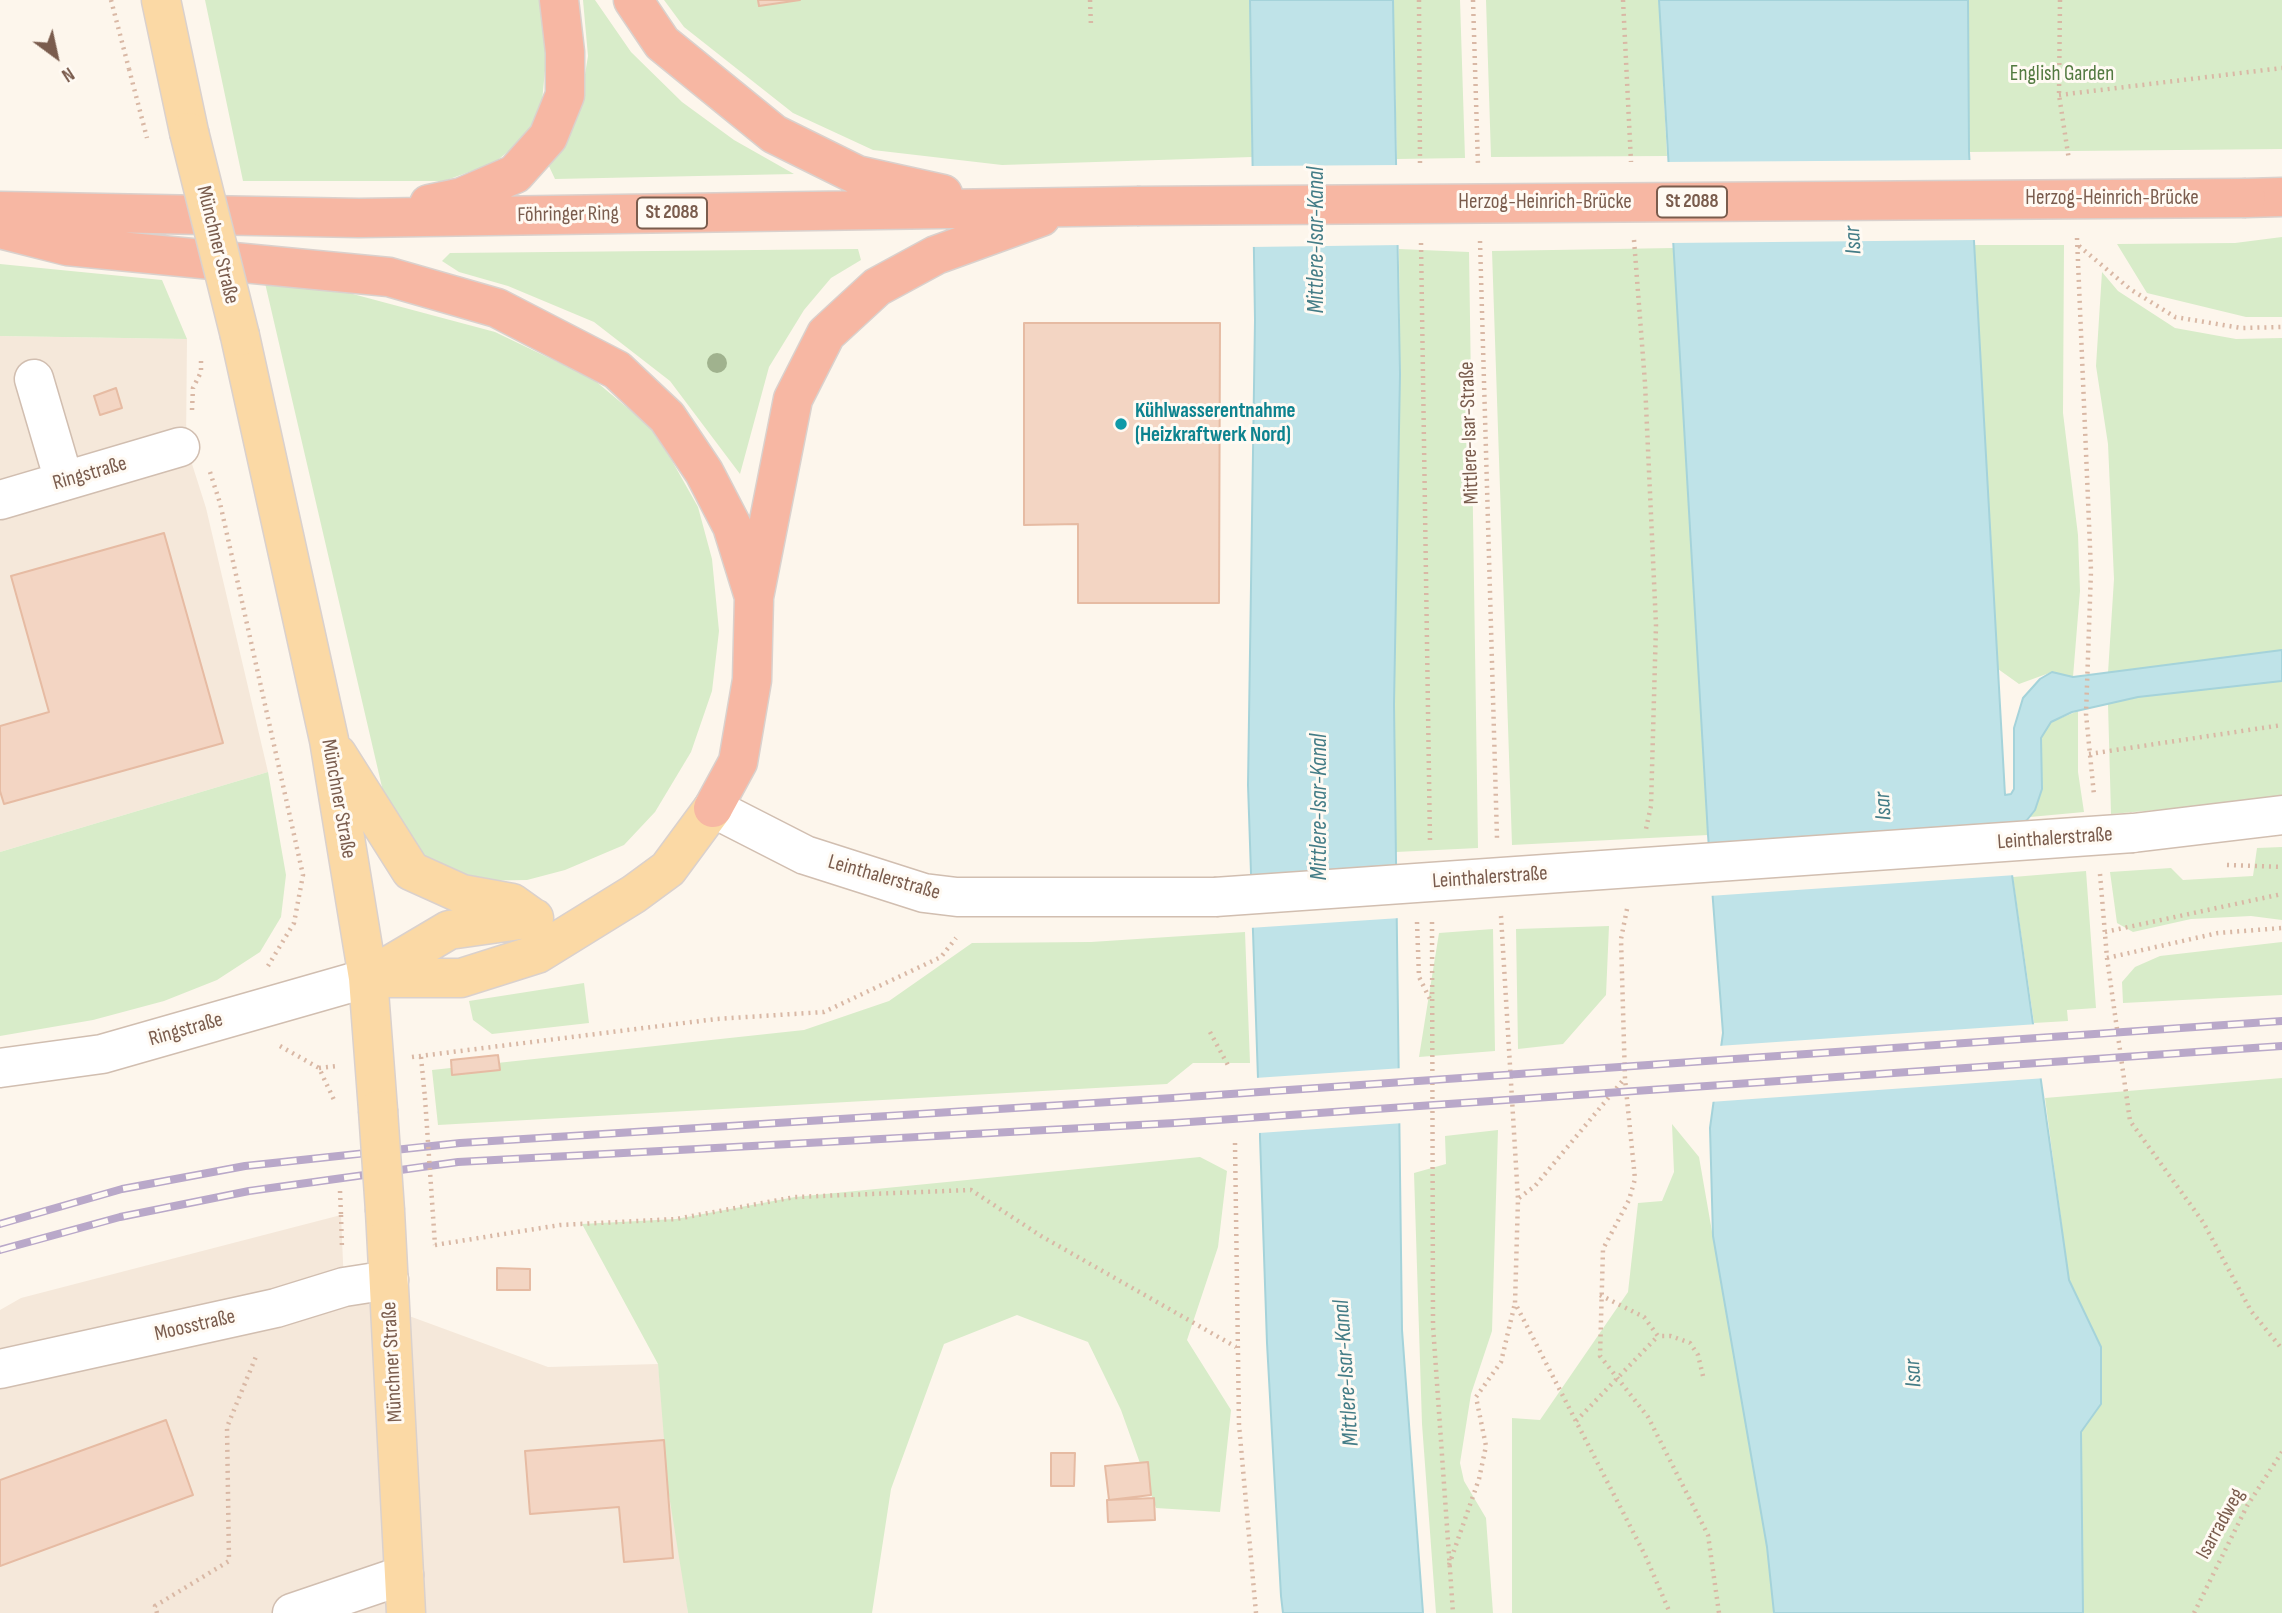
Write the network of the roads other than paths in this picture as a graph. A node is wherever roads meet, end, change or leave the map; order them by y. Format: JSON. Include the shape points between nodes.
{"nodes":[{"id":1,"x":161,"y":0,"type":"edge"},
{"id":2,"x":559,"y":0,"type":"edge"},
{"id":3,"x":633,"y":0,"type":"edge"},
{"id":4,"x":2264,"y":198,"type":"edge"},
{"id":5,"x":1137,"y":206,"type":"joint"},
{"id":6,"x":1069,"y":207,"type":"junction"},
{"id":7,"x":984,"y":208,"type":"junction"},
{"id":8,"x":0,"y":211,"type":"edge"},
{"id":9,"x":359,"y":218,"type":"junction"},
{"id":10,"x":0,"y":229,"type":"edge"},
{"id":11,"x":34,"y":379,"type":"dead end"},
{"id":12,"x":194,"y":445,"type":"road end"},
{"id":13,"x":64,"y":481,"type":"junction"},
{"id":14,"x":0,"y":500,"type":"edge"},
{"id":15,"x":754,"y":597,"type":"junction"},
{"id":16,"x":329,"y":740,"type":"junction"},
{"id":17,"x":713,"y":808,"type":"junction"},
{"id":18,"x":2282,"y":815,"type":"edge"},
{"id":19,"x":599,"y":914,"type":"junction"},
{"id":20,"x":533,"y":918,"type":"junction"},
{"id":21,"x":368,"y":978,"type":"junction"},
{"id":22,"x":0,"y":1068,"type":"edge"},
{"id":23,"x":389,"y":1280,"type":"junction"},
{"id":24,"x":0,"y":1369,"type":"edge"},
{"id":25,"x":404,"y":1575,"type":"junction"},
{"id":26,"x":292,"y":1613,"type":"edge"},
{"id":27,"x":406,"y":1613,"type":"edge"}],
"edges":[{"from":1,"to":16,"type":"main road","name":"Münchner Straße","bridge":true},
{"from":2,"to":9,"type":"highway","via":[[565,95],[548,137],[515,174],[461,197]]},
{"from":3,"to":7,"type":"highway","via":[[662,43],[774,134],[857,175],[969,200]]},
{"from":4,"to":5,"type":"highway","name":"Herzog-Heinrich-Brücke","number":"St 2088","bridge":true},
{"from":5,"to":6,"type":"highway","name":"Föhringer Ring","number":"St 2088"},
{"from":6,"to":7,"type":"highway","name":"Föhringer Ring","number":"St 2088"},
{"from":6,"to":15,"type":"highway","via":[[936,255],[877,287],[826,334],[793,399]]},
{"from":7,"to":9,"type":"highway","name":"Föhringer Ring","number":"St 2088"},
{"from":8,"to":9,"type":"highway","name":"Föhringer Ring","number":"St 2088"},
{"from":10,"to":15,"type":"highway","via":[[67,246],[389,277],[497,308],[617,370],[667,417],[704,472],[732,526]]},
{"from":11,"to":13,"type":"street"},
{"from":12,"to":13,"type":"street","name":"Ringstraße"},
{"from":13,"to":14,"type":"street","name":"Ringstraße"},
{"from":15,"to":17,"type":"highway","via":[[752,680],[738,762]]},
{"from":16,"to":20,"type":"main road","via":[[411,871],[462,894],[512,903]]},
{"from":16,"to":21,"type":"main road","name":"Münchner Straße"},
{"from":17,"to":18,"type":"street","name":"Leinthalerstraße","bridge":true,"via":[[805,855],[924,893],[957,897],[1215,897],[2133,833]]},
{"from":17,"to":19,"type":"main road","via":[[668,869]]},
{"from":19,"to":20,"type":"main road"},
{"from":19,"to":21,"type":"main road","via":[[537,954],[461,978]]},
{"from":20,"to":21,"type":"main road","via":[[449,930]]},
{"from":21,"to":22,"type":"street","name":"Ringstraße","via":[[102,1054]]},
{"from":21,"to":23,"type":"main road","name":"Münchner Straße","bridge":true},
{"from":23,"to":24,"type":"street","name":"Moosstraße"},
{"from":23,"to":25,"type":"main road","name":"Münchner Straße"},
{"from":25,"to":26,"type":"street"},
{"from":25,"to":27,"type":"main road","name":"Münchner Straße"}]}
